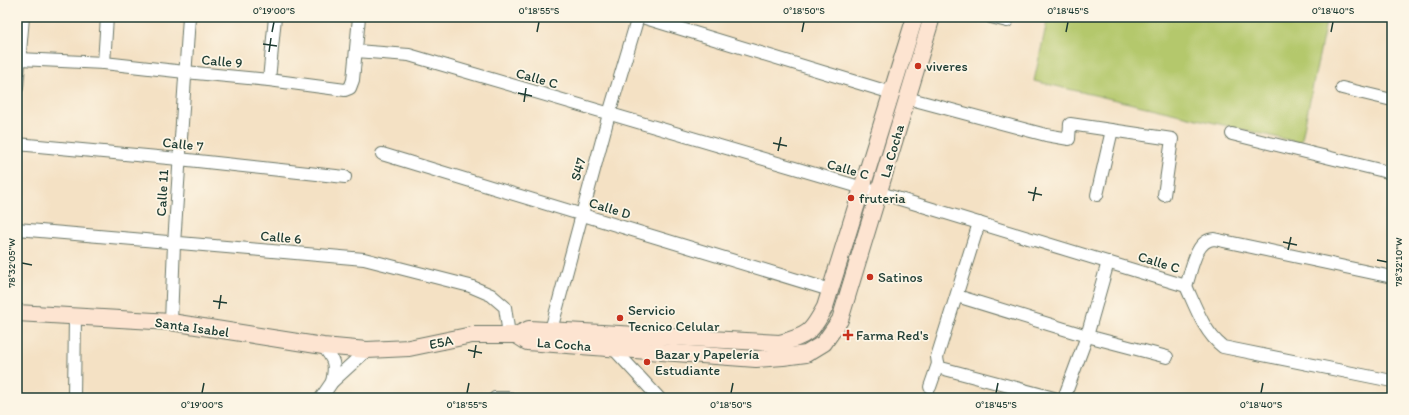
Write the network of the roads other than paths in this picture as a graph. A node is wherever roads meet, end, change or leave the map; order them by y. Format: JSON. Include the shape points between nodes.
{"nodes":[{"id":1,"x":22,"y":17,"type":"edge"},
{"id":2,"x":107,"y":17,"type":"edge"},
{"id":3,"x":189,"y":17,"type":"edge"},
{"id":4,"x":275,"y":17,"type":"edge"},
{"id":5,"x":359,"y":17,"type":"edge"},
{"id":6,"x":638,"y":17,"type":"edge"},
{"id":7,"x":642,"y":17,"type":"edge"},
{"id":8,"x":915,"y":17,"type":"edge"},
{"id":9,"x":932,"y":17,"type":"edge"},
{"id":10,"x":991,"y":17,"type":"edge"},
{"id":11,"x":1007,"y":22,"type":"dead end"},
{"id":12,"x":356,"y":51,"type":"junction"},
{"id":13,"x":19,"y":59,"type":"junction"},
{"id":14,"x":104,"y":62,"type":"junction"},
{"id":15,"x":18,"y":72,"type":"edge"},
{"id":16,"x":185,"y":72,"type":"junction"},
{"id":17,"x":269,"y":80,"type":"junction"},
{"id":18,"x":17,"y":88,"type":"edge"},
{"id":19,"x":1342,"y":88,"type":"dead end"},
{"id":20,"x":892,"y":93,"type":"junction"},
{"id":21,"x":907,"y":98,"type":"junction"},
{"id":22,"x":1392,"y":100,"type":"edge"},
{"id":23,"x":609,"y":114,"type":"junction"},
{"id":24,"x":1112,"y":130,"type":"junction"},
{"id":25,"x":1232,"y":134,"type":"dead end"},
{"id":26,"x":17,"y":144,"type":"edge"},
{"id":27,"x":382,"y":154,"type":"dead end"},
{"id":28,"x":179,"y":159,"type":"junction"},
{"id":29,"x":1392,"y":173,"type":"edge"},
{"id":30,"x":345,"y":177,"type":"dead end"},
{"id":31,"x":862,"y":189,"type":"junction"},
{"id":32,"x":880,"y":193,"type":"junction"},
{"id":33,"x":1164,"y":194,"type":"dead end"},
{"id":34,"x":1097,"y":195,"type":"dead end"},
{"id":35,"x":581,"y":215,"type":"junction"},
{"id":36,"x":978,"y":223,"type":"junction"},
{"id":37,"x":17,"y":229,"type":"edge"},
{"id":38,"x":174,"y":244,"type":"junction"},
{"id":39,"x":1108,"y":262,"type":"junction"},
{"id":40,"x":1392,"y":277,"type":"edge"},
{"id":41,"x":1186,"y":286,"type":"junction"},
{"id":42,"x":830,"y":290,"type":"junction"},
{"id":43,"x":957,"y":296,"type":"junction"},
{"id":44,"x":17,"y":313,"type":"edge"},
{"id":45,"x":75,"y":316,"type":"junction"},
{"id":46,"x":171,"y":322,"type":"junction"},
{"id":47,"x":551,"y":330,"type":"junction"},
{"id":48,"x":600,"y":333,"type":"junction"},
{"id":49,"x":513,"y":335,"type":"junction"},
{"id":50,"x":1087,"y":336,"type":"junction"},
{"id":51,"x":324,"y":346,"type":"junction"},
{"id":52,"x":613,"y":348,"type":"junction"},
{"id":53,"x":367,"y":350,"type":"junction"},
{"id":54,"x":1167,"y":357,"type":"dead end"},
{"id":55,"x":938,"y":364,"type":"junction"},
{"id":56,"x":1392,"y":381,"type":"edge"},
{"id":57,"x":332,"y":382,"type":"junction"},
{"id":58,"x":930,"y":387,"type":"dead end"},
{"id":59,"x":74,"y":398,"type":"edge"},
{"id":60,"x":321,"y":398,"type":"edge"},
{"id":61,"x":494,"y":398,"type":"edge"},
{"id":62,"x":508,"y":398,"type":"edge"},
{"id":63,"x":659,"y":398,"type":"edge"},
{"id":64,"x":1054,"y":398,"type":"edge"},
{"id":65,"x":1064,"y":398,"type":"edge"}],
"edges":[{"from":1,"to":13,"type":"street"},
{"from":2,"to":14,"type":"street"},
{"from":3,"to":16,"type":"street","name":"Calle 11"},
{"from":4,"to":17,"type":"street"},
{"from":5,"to":12,"type":"street","name":"Calle 9"},
{"from":6,"to":23,"type":"street","name":"S47"},
{"from":7,"to":20,"type":"street"},
{"from":8,"to":20,"type":"street","name":"La Cocha"},
{"from":9,"to":21,"type":"street","name":"La Cocha"},
{"from":10,"to":11,"type":"street"},
{"from":12,"to":17,"type":"street","name":"Calle 9","via":[[353,80],[350,88],[345,90]]},
{"from":12,"to":23,"type":"street","name":"Calle C","via":[[409,55]]},
{"from":13,"to":14,"type":"street","name":"Calle 9"},
{"from":13,"to":15,"type":"street"},
{"from":14,"to":16,"type":"street","name":"Calle 9"},
{"from":15,"to":18,"type":"street"},
{"from":16,"to":17,"type":"street","name":"Calle 9"},
{"from":16,"to":28,"type":"street","name":"Calle 11"},
{"from":19,"to":22,"type":"street"},
{"from":20,"to":31,"type":"street","name":"La Cocha"},
{"from":21,"to":24,"type":"street","via":[[1046,135],[1069,138],[1070,124]]},
{"from":21,"to":32,"type":"street","name":"La Cocha"},
{"from":23,"to":31,"type":"street","name":"Calle C"},
{"from":23,"to":35,"type":"street","name":"S47"},
{"from":24,"to":33,"type":"street","via":[[1172,139]]},
{"from":24,"to":34,"type":"street"},
{"from":25,"to":29,"type":"street"},
{"from":26,"to":28,"type":"street","name":"Calle 7"},
{"from":27,"to":35,"type":"street","name":"Calle D"},
{"from":28,"to":30,"type":"street","name":"Calle 7"},
{"from":28,"to":38,"type":"street","name":"Calle 11"},
{"from":31,"to":32,"type":"street","name":"Calle C"},
{"from":31,"to":42,"type":"street","name":"La Cocha"},
{"from":32,"to":36,"type":"street","name":"Calle C"},
{"from":32,"to":52,"type":"street","name":"La Cocha","via":[[840,320],[824,343],[806,354],[756,359]]},
{"from":35,"to":42,"type":"street","name":"Calle D"},
{"from":35,"to":47,"type":"street","name":"S47"},
{"from":36,"to":39,"type":"street","name":"Calle C"},
{"from":36,"to":43,"type":"street"},
{"from":37,"to":38,"type":"street","name":"Calle 6"},
{"from":38,"to":46,"type":"street","name":"Calle 11"},
{"from":38,"to":49,"type":"street","name":"Calle 6","via":[[364,259],[470,286],[490,295],[505,307]]},
{"from":39,"to":41,"type":"street","name":"Calle C"},
{"from":39,"to":50,"type":"street"},
{"from":40,"to":41,"type":"street","via":[[1206,239],[1200,244]]},
{"from":41,"to":56,"type":"street","name":"Calle C","via":[[1206,328],[1214,340],[1223,347]]},
{"from":42,"to":48,"type":"street","name":"La Cocha","via":[[826,307],[815,325],[803,336],[780,342]]},
{"from":43,"to":50,"type":"street"},
{"from":43,"to":55,"type":"street"},
{"from":44,"to":45,"type":"street","name":"Santa Isabel"},
{"from":45,"to":46,"type":"street","name":"Santa Isabel"},
{"from":45,"to":59,"type":"street"},
{"from":46,"to":51,"type":"street","name":"Santa Isabel"},
{"from":47,"to":48,"type":"street","name":"La Cocha"},
{"from":47,"to":49,"type":"street","name":"La Cocha","via":[[529,329]]},
{"from":48,"to":52,"type":"street"},
{"from":49,"to":52,"type":"street","name":"La Cocha","via":[[527,342]]},
{"from":49,"to":53,"type":"street","name":"E5A","via":[[472,335],[409,348]]},
{"from":50,"to":54,"type":"street"},
{"from":50,"to":65,"type":"street"},
{"from":51,"to":53,"type":"street","name":"Santa Isabel"},
{"from":51,"to":57,"type":"street","via":[[335,368]]},
{"from":52,"to":63,"type":"street"},
{"from":53,"to":57,"type":"street"},
{"from":55,"to":58,"type":"street"},
{"from":55,"to":64,"type":"street","via":[[941,368]]},
{"from":57,"to":60,"type":"street"},
{"from":61,"to":62,"type":"street"}]}
